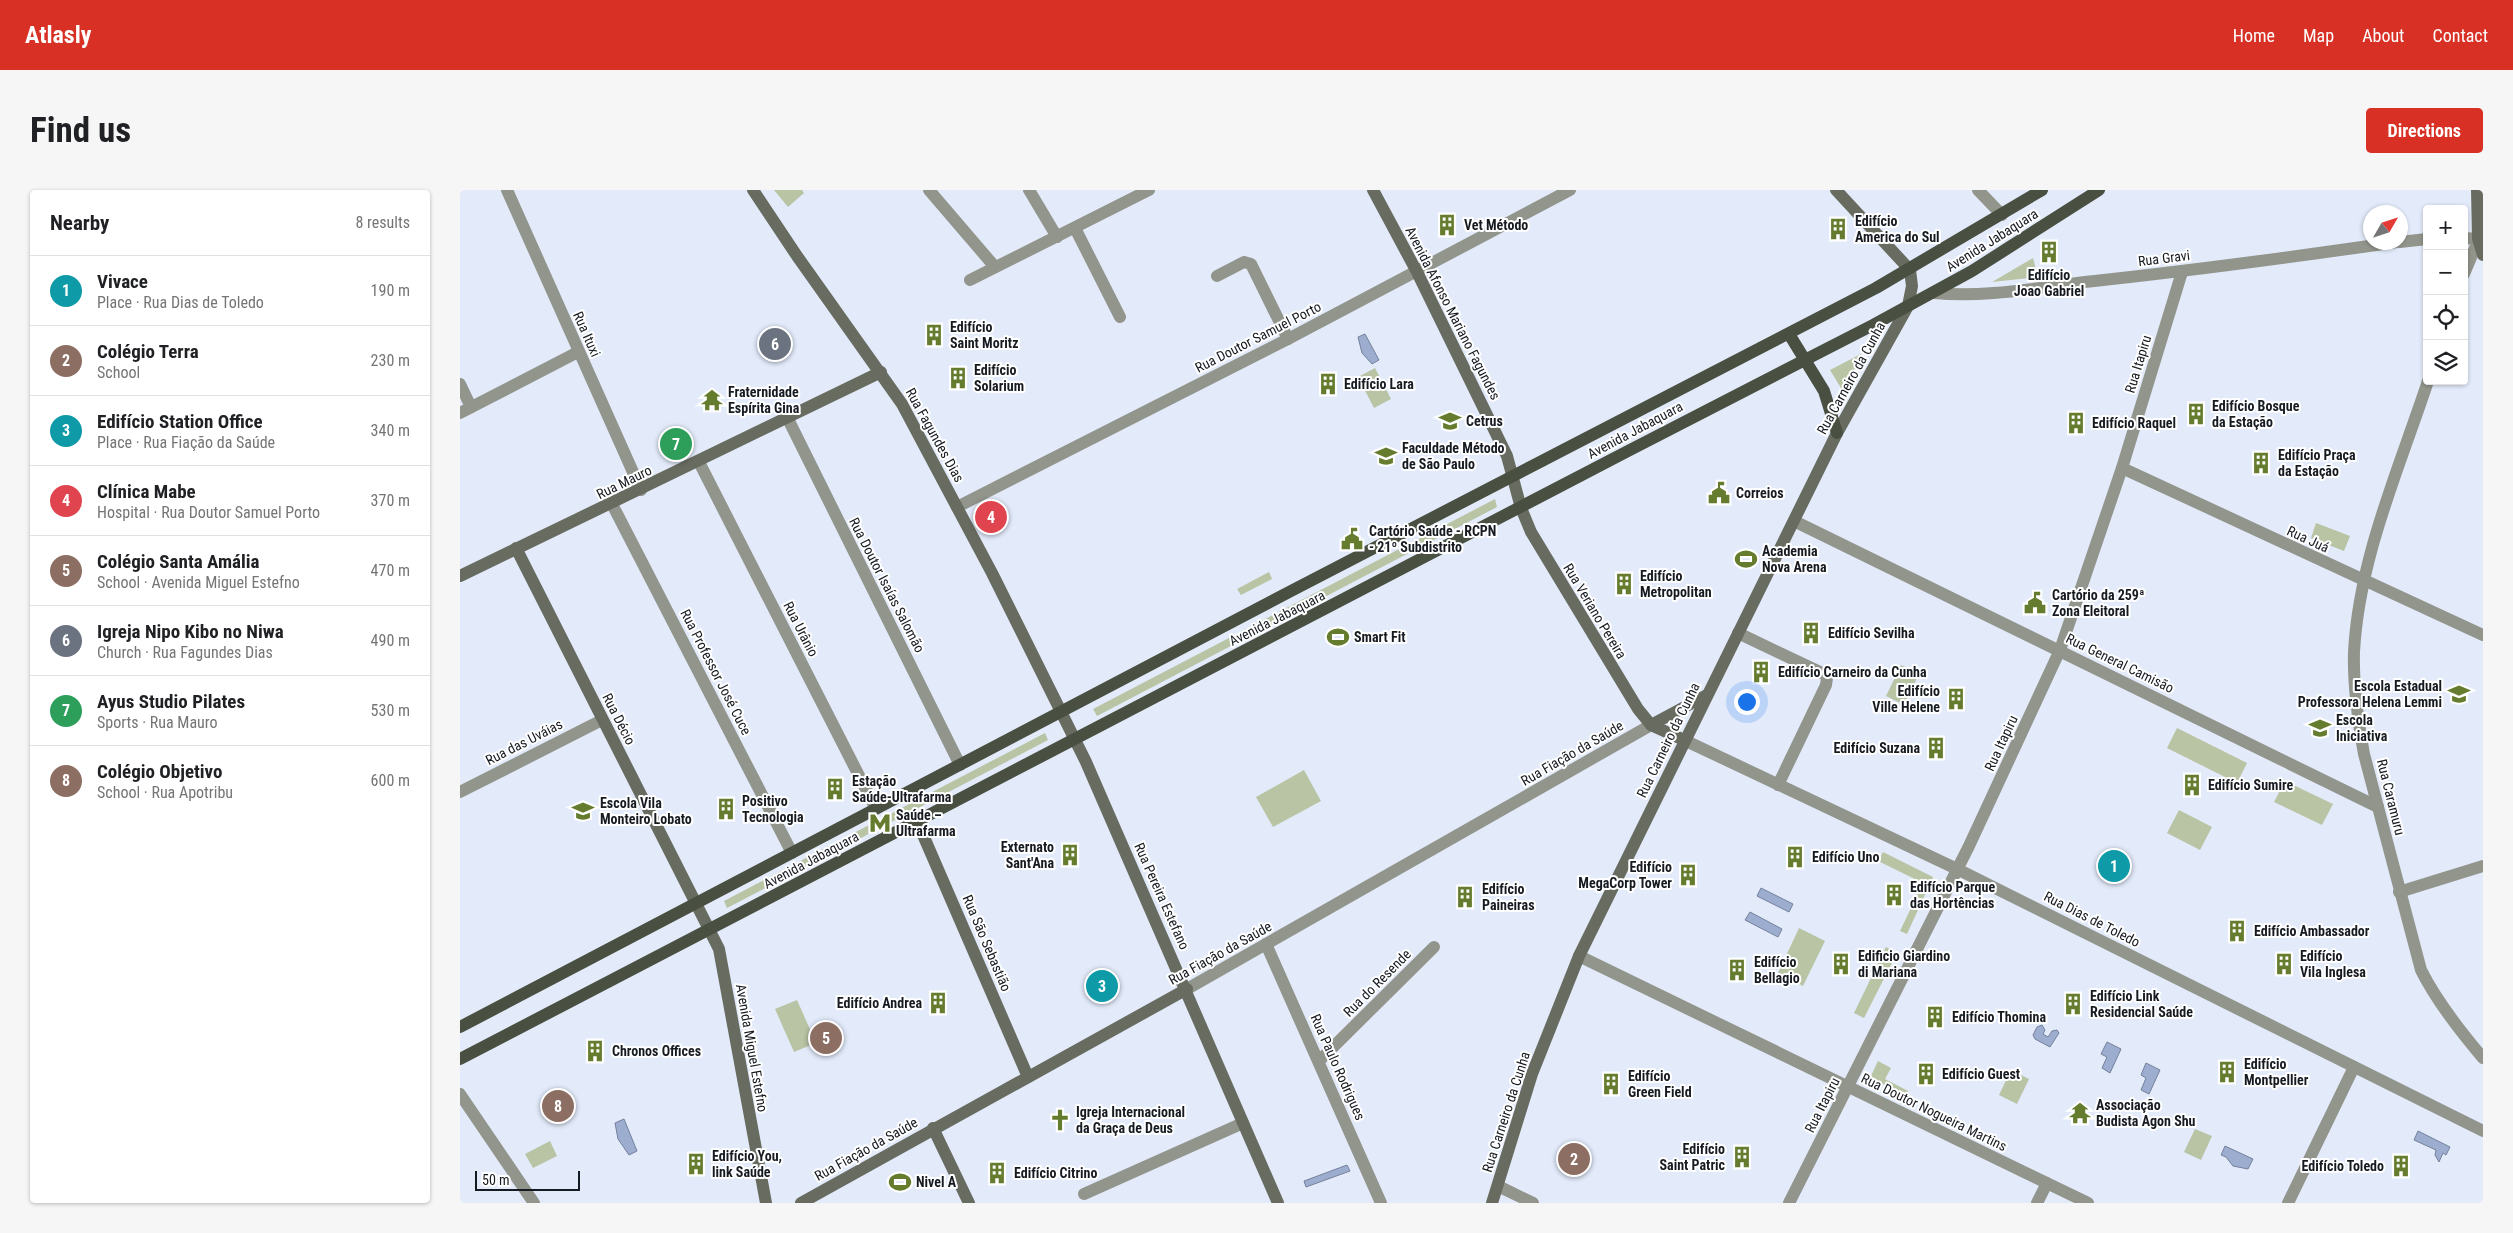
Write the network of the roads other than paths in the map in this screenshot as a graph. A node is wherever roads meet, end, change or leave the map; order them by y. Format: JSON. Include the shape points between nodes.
{"nodes":[{"id":1,"x":507,"y":190,"type":"edge"},
{"id":2,"x":753,"y":190,"type":"edge"},
{"id":3,"x":929,"y":190,"type":"edge"},
{"id":4,"x":1029,"y":190,"type":"edge"},
{"id":5,"x":1148,"y":190,"type":"edge"},
{"id":6,"x":1374,"y":190,"type":"edge"},
{"id":7,"x":1570,"y":190,"type":"edge"},
{"id":8,"x":1836,"y":190,"type":"edge"},
{"id":9,"x":1978,"y":190,"type":"edge"},
{"id":10,"x":2042,"y":190,"type":"edge"},
{"id":11,"x":2099,"y":190,"type":"edge"},
{"id":12,"x":2477,"y":190,"type":"edge"},
{"id":13,"x":2002,"y":215,"type":"junction"},
{"id":14,"x":1075,"y":228,"type":"junction"},
{"id":15,"x":1057,"y":237,"type":"junction"},
{"id":16,"x":2423,"y":239,"type":"edge"},
{"id":17,"x":2468,"y":239,"type":"edge"},
{"id":18,"x":2478,"y":240,"type":"junction"},
{"id":19,"x":2408,"y":241,"type":"edge"},
{"id":20,"x":2363,"y":247,"type":"edge"},
{"id":21,"x":2483,"y":255,"type":"edge"},
{"id":22,"x":2468,"y":264,"type":"edge"},
{"id":23,"x":995,"y":267,"type":"junction"},
{"id":24,"x":1910,"y":270,"type":"junction"},
{"id":25,"x":1417,"y":272,"type":"junction"},
{"id":26,"x":2182,"y":272,"type":"junction"},
{"id":27,"x":1217,"y":276,"type":"dead end"},
{"id":28,"x":970,"y":280,"type":"dead end"},
{"id":29,"x":1934,"y":293,"type":"junction"},
{"id":30,"x":1908,"y":306,"type":"junction"},
{"id":31,"x":1120,"y":317,"type":"dead end"},
{"id":32,"x":1789,"y":334,"type":"junction"},
{"id":33,"x":1288,"y":339,"type":"junction"},
{"id":34,"x":578,"y":352,"type":"junction"},
{"id":35,"x":1806,"y":360,"type":"junction"},
{"id":36,"x":881,"y":372,"type":"junction"},
{"id":37,"x":460,"y":384,"type":"edge"},
{"id":38,"x":2427,"y":385,"type":"edge"},
{"id":39,"x":465,"y":410,"type":"edge"},
{"id":40,"x":788,"y":419,"type":"junction"},
{"id":41,"x":1837,"y":433,"type":"junction"},
{"id":42,"x":699,"y":462,"type":"junction"},
{"id":43,"x":2122,"y":468,"type":"junction"},
{"id":44,"x":1513,"y":477,"type":"junction"},
{"id":45,"x":641,"y":490,"type":"junction"},
{"id":46,"x":612,"y":504,"type":"junction"},
{"id":47,"x":957,"y":507,"type":"junction"},
{"id":48,"x":1520,"y":508,"type":"junction"},
{"id":49,"x":1794,"y":521,"type":"junction"},
{"id":50,"x":516,"y":548,"type":"junction"},
{"id":51,"x":460,"y":576,"type":"edge"},
{"id":52,"x":2364,"y":581,"type":"junction"},
{"id":53,"x":1738,"y":633,"type":"junction"},
{"id":54,"x":2483,"y":635,"type":"edge"},
{"id":55,"x":2060,"y":650,"type":"junction"},
{"id":56,"x":1706,"y":695,"type":"junction"},
{"id":57,"x":1062,"y":712,"type":"junction"},
{"id":58,"x":602,"y":720,"type":"junction"},
{"id":59,"x":1651,"y":725,"type":"junction"},
{"id":60,"x":1663,"y":732,"type":"junction"},
{"id":61,"x":1075,"y":740,"type":"junction"},
{"id":62,"x":1684,"y":740,"type":"junction"},
{"id":63,"x":1674,"y":759,"type":"junction"},
{"id":64,"x":960,"y":765,"type":"junction"},
{"id":65,"x":1778,"y":785,"type":"junction"},
{"id":66,"x":460,"y":792,"type":"edge"},
{"id":67,"x":2378,"y":807,"type":"junction"},
{"id":68,"x":876,"y":809,"type":"junction"},
{"id":69,"x":917,"y":821,"type":"junction"},
{"id":70,"x":792,"y":853,"type":"junction"},
{"id":71,"x":2483,"y":866,"type":"edge"},
{"id":72,"x":1957,"y":869,"type":"junction"},
{"id":73,"x":2399,"y":892,"type":"junction"},
{"id":74,"x":697,"y":903,"type":"junction"},
{"id":75,"x":710,"y":930,"type":"junction"},
{"id":76,"x":1266,"y":944,"type":"junction"},
{"id":77,"x":1434,"y":947,"type":"dead end"},
{"id":78,"x":1578,"y":956,"type":"junction"},
{"id":79,"x":1187,"y":989,"type":"junction"},
{"id":80,"x":460,"y":1027,"type":"edge"},
{"id":81,"x":2483,"y":1058,"type":"edge"},
{"id":82,"x":460,"y":1059,"type":"edge"},
{"id":83,"x":1319,"y":1061,"type":"junction"},
{"id":84,"x":2354,"y":1067,"type":"junction"},
{"id":85,"x":1028,"y":1077,"type":"junction"},
{"id":86,"x":1848,"y":1087,"type":"junction"},
{"id":87,"x":460,"y":1094,"type":"edge"},
{"id":88,"x":1244,"y":1123,"type":"junction"},
{"id":89,"x":933,"y":1128,"type":"junction"},
{"id":90,"x":2483,"y":1131,"type":"edge"},
{"id":91,"x":2046,"y":1183,"type":"junction"},
{"id":92,"x":1498,"y":1186,"type":"junction"},
{"id":93,"x":1084,"y":1194,"type":"dead end"},
{"id":94,"x":534,"y":1203,"type":"edge"},
{"id":95,"x":766,"y":1203,"type":"edge"},
{"id":96,"x":801,"y":1203,"type":"edge"},
{"id":97,"x":969,"y":1203,"type":"edge"},
{"id":98,"x":1278,"y":1203,"type":"edge"},
{"id":99,"x":1381,"y":1203,"type":"edge"},
{"id":100,"x":1492,"y":1203,"type":"edge"},
{"id":101,"x":1533,"y":1203,"type":"edge"},
{"id":102,"x":1790,"y":1203,"type":"edge"},
{"id":103,"x":2037,"y":1203,"type":"edge"},
{"id":104,"x":2088,"y":1203,"type":"edge"},
{"id":105,"x":2288,"y":1203,"type":"edge"}],
"edges":[{"from":1,"to":34,"type":"street","name":"Rua Ituxi"},
{"from":2,"to":36,"type":"street","name":"Rua Fagundes Dias","via":[[796,256]]},
{"from":3,"to":23,"type":"street"},
{"from":4,"to":15,"type":"street"},
{"from":5,"to":14,"type":"street"},
{"from":6,"to":25,"type":"street","name":"Avenida Afonso Mariano Fagundes"},
{"from":7,"to":25,"type":"street","name":"Rua Doutor Samuel Porto"},
{"from":8,"to":24,"type":"street"},
{"from":9,"to":13,"type":"street"},
{"from":10,"to":13,"type":"main road","name":"Avenida Jabaquara"},
{"from":11,"to":29,"type":"main road","name":"Avenida Jabaquara"},
{"from":12,"to":18,"type":"street"},
{"from":13,"to":24,"type":"main road","name":"Avenida Jabaquara"},
{"from":14,"to":15,"type":"street"},
{"from":14,"to":31,"type":"street"},
{"from":15,"to":23,"type":"street"},
{"from":16,"to":19,"type":"street","name":"Rua Gravi"},
{"from":17,"to":18,"type":"street"},
{"from":18,"to":21,"type":"street"},
{"from":18,"to":22,"type":"street"},
{"from":20,"to":26,"type":"street","name":"Rua Gravi"},
{"from":23,"to":28,"type":"street"},
{"from":24,"to":30,"type":"street","via":[[1912,286]]},
{"from":24,"to":32,"type":"main road","name":"Avenida Jabaquara"},
{"from":25,"to":33,"type":"street","name":"Rua Doutor Samuel Porto"},
{"from":25,"to":44,"type":"street","name":"Avenida Afonso Mariano Fagundes","via":[[1507,456]]},
{"from":26,"to":29,"type":"street","name":"Rua Gravi","via":[[2000,292]]},
{"from":26,"to":43,"type":"street","name":"Rua Itapiru"},
{"from":27,"to":33,"type":"street","via":[[1244,262],[1251,264]]},
{"from":29,"to":30,"type":"main road","name":"Avenida Jabaquara"},
{"from":30,"to":35,"type":"main road","name":"Avenida Jabaquara"},
{"from":30,"to":41,"type":"street","name":"Rua Carneiro da Cunha"},
{"from":32,"to":35,"type":"main road"},
{"from":32,"to":44,"type":"main road","name":"Avenida Jabaquara"},
{"from":33,"to":47,"type":"street","name":"Rua Doutor Samuel Porto"},
{"from":34,"to":39,"type":"street"},
{"from":34,"to":45,"type":"street","name":"Rua Ituxi"},
{"from":35,"to":41,"type":"main road","via":[[1824,391]]},
{"from":35,"to":48,"type":"main road","name":"Avenida Jabaquara"},
{"from":36,"to":40,"type":"street","name":"Rua Mauro"},
{"from":36,"to":47,"type":"street","name":"Rua Fagundes Dias","via":[[902,404]]},
{"from":37,"to":39,"type":"street"},
{"from":38,"to":52,"type":"street","name":"Rua Caramuru"},
{"from":40,"to":42,"type":"street","name":"Rua Mauro"},
{"from":40,"to":64,"type":"street","name":"Rua Doutor Isaías Salomão"},
{"from":41,"to":49,"type":"street","name":"Rua Carneiro da Cunha"},
{"from":42,"to":45,"type":"street","name":"Rua Mauro"},
{"from":42,"to":68,"type":"street","name":"Rua Urânio"},
{"from":43,"to":52,"type":"street","name":"Rua Juá"},
{"from":43,"to":55,"type":"street","name":"Rua Itapiru"},
{"from":44,"to":48,"type":"street","name":"Avenida Afonso Mariano Fagundes"},
{"from":44,"to":57,"type":"main road","name":"Avenida Jabaquara"},
{"from":45,"to":46,"type":"street","name":"Rua Mauro"},
{"from":46,"to":50,"type":"street","name":"Rua Mauro"},
{"from":46,"to":70,"type":"street","name":"Rua Professor José Cuce"},
{"from":47,"to":57,"type":"street","name":"Rua Fagundes Dias"},
{"from":48,"to":59,"type":"street","name":"Rua Veriano Pereira","via":[[1544,556]]},
{"from":48,"to":61,"type":"main road","name":"Avenida Jabaquara"},
{"from":49,"to":53,"type":"street","name":"Rua Carneiro da Cunha"},
{"from":49,"to":55,"type":"street","name":"Rua General Camisão"},
{"from":50,"to":51,"type":"street","name":"Rua Mauro"},
{"from":50,"to":58,"type":"street","name":"Rua Décio"},
{"from":52,"to":54,"type":"street","name":"Rua Juá"},
{"from":52,"to":67,"type":"street","name":"Rua Caramuru","via":[[2354,653],[2356,691],[2364,754]]},
{"from":53,"to":56,"type":"street","name":"Rua Carneiro da Cunha"},
{"from":53,"to":65,"type":"street","via":[[1827,678]]},
{"from":55,"to":67,"type":"street","name":"Rua General Camisão"},
{"from":55,"to":72,"type":"street","name":"Rua Itapiru"},
{"from":56,"to":59,"type":"street"},
{"from":56,"to":62,"type":"street","name":"Rua Carneiro da Cunha"},
{"from":57,"to":61,"type":"street","name":"Rua Fagundes Dias"},
{"from":57,"to":64,"type":"main road","name":"Avenida Jabaquara"},
{"from":58,"to":66,"type":"street","name":"Rua das Uváias"},
{"from":58,"to":74,"type":"street","name":"Rua Décio"},
{"from":59,"to":60,"type":"street","name":"Rua Veriano Pereira"},
{"from":59,"to":76,"type":"street","name":"Rua Fiação da Saúde"},
{"from":60,"to":62,"type":"street","name":"Rua Veriano Pereira"},
{"from":60,"to":63,"type":"street"},
{"from":61,"to":69,"type":"main road","name":"Avenida Jabaquara"},
{"from":61,"to":79,"type":"street","name":"Rua Pereira Estefano"},
{"from":62,"to":63,"type":"street","name":"Rua Carneiro da Cunha"},
{"from":62,"to":65,"type":"street","name":"Rua Dias de Toledo"},
{"from":63,"to":78,"type":"street","name":"Rua Carneiro da Cunha"},
{"from":64,"to":68,"type":"main road","name":"Avenida Jabaquara"},
{"from":65,"to":72,"type":"street","name":"Rua Dias de Toledo"},
{"from":67,"to":73,"type":"street","name":"Rua Caramuru"},
{"from":68,"to":70,"type":"main road","name":"Avenida Jabaquara"},
{"from":69,"to":75,"type":"main road","name":"Avenida Jabaquara"},
{"from":69,"to":85,"type":"street","name":"Rua São Sebastião"},
{"from":70,"to":74,"type":"main road","name":"Avenida Jabaquara"},
{"from":71,"to":73,"type":"street"},
{"from":72,"to":84,"type":"street","name":"Rua Dias de Toledo"},
{"from":72,"to":86,"type":"street","name":"Rua Itapiru"},
{"from":73,"to":81,"type":"street","name":"Rua Caramuru","via":[[2421,970]]},
{"from":74,"to":75,"type":"street","name":"Avenida Miguel Estefno"},
{"from":74,"to":80,"type":"main road","name":"Avenida Jabaquara"},
{"from":75,"to":82,"type":"main road","name":"Avenida Jabaquara"},
{"from":75,"to":95,"type":"street","name":"Avenida Miguel Estefno","via":[[719,949]]},
{"from":76,"to":79,"type":"street","name":"Rua Fiação da Saúde"},
{"from":76,"to":83,"type":"street","name":"Rua Paulo Rodrigues"},
{"from":77,"to":83,"type":"street","name":"Rua do Resende"},
{"from":78,"to":86,"type":"street","name":"Rua Doutor Nogueira Martins"},
{"from":78,"to":92,"type":"street","name":"Rua Carneiro da Cunha","via":[[1532,1074]]},
{"from":79,"to":85,"type":"street","name":"Rua Fiação da Saúde"},
{"from":79,"to":88,"type":"street","name":"Rua Pereira Estefano"},
{"from":83,"to":99,"type":"street","name":"Rua Paulo Rodrigues"},
{"from":84,"to":90,"type":"street","name":"Rua Dias de Toledo"},
{"from":84,"to":105,"type":"street"},
{"from":85,"to":89,"type":"street","name":"Rua Fiação da Saúde"},
{"from":86,"to":91,"type":"street","name":"Rua Doutor Nogueira Martins"},
{"from":86,"to":102,"type":"street","name":"Rua Itapiru"},
{"from":87,"to":94,"type":"street"},
{"from":88,"to":93,"type":"street"},
{"from":88,"to":98,"type":"street","name":"Rua Pereira Estefano"},
{"from":89,"to":96,"type":"street","name":"Rua Fiação da Saúde"},
{"from":89,"to":97,"type":"street"},
{"from":91,"to":103,"type":"street"},
{"from":91,"to":104,"type":"street","name":"Rua Doutor Nogueira Martins"},
{"from":92,"to":100,"type":"street","name":"Rua Carneiro da Cunha"},
{"from":92,"to":101,"type":"street"}]}
